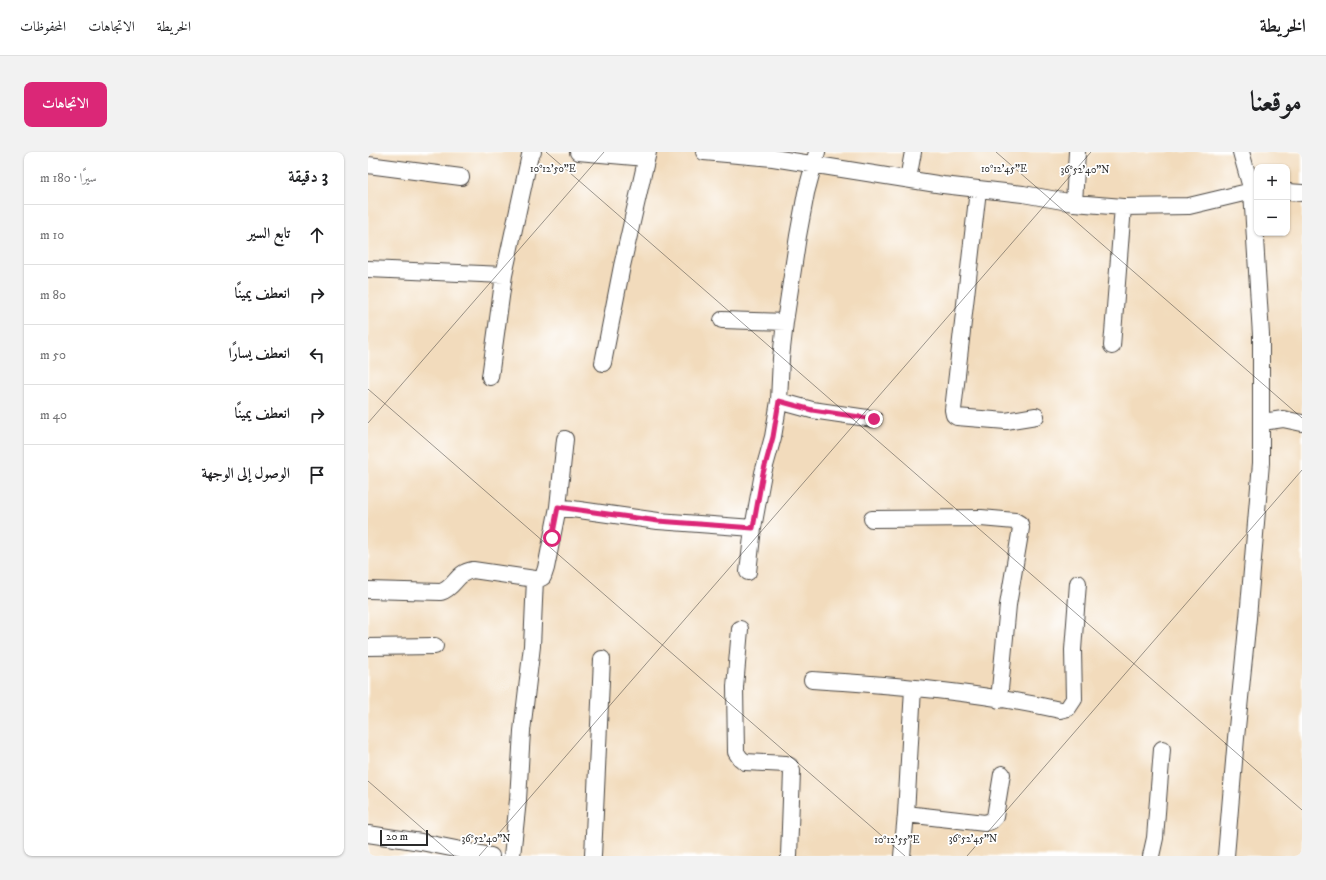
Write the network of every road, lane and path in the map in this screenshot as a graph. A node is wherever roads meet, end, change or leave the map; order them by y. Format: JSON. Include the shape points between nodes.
{"nodes":[{"id":1,"x":533,"y":152,"type":"edge"},
{"id":2,"x":578,"y":152,"type":"edge"},
{"id":3,"x":704,"y":152,"type":"edge"},
{"id":4,"x":914,"y":152,"type":"edge"},
{"id":5,"x":1077,"y":152,"type":"edge"},
{"id":6,"x":1240,"y":152,"type":"edge"},
{"id":7,"x":647,"y":155,"type":"edge"},
{"id":8,"x":815,"y":158,"type":"edge"},
{"id":9,"x":368,"y":165,"type":"edge"},
{"id":10,"x":461,"y":177,"type":"dead end"},
{"id":11,"x":908,"y":180,"type":"junction"},
{"id":12,"x":978,"y":190,"type":"junction"},
{"id":13,"x":1254,"y":191,"type":"edge"},
{"id":14,"x":1290,"y":192,"type":"edge"},
{"id":15,"x":1302,"y":193,"type":"edge"},
{"id":16,"x":1254,"y":200,"type":"edge"},
{"id":17,"x":1074,"y":202,"type":"junction"},
{"id":18,"x":1123,"y":207,"type":"junction"},
{"id":19,"x":368,"y":269,"type":"edge"},
{"id":20,"x":504,"y":274,"type":"junction"},
{"id":21,"x":722,"y":320,"type":"dead end"},
{"id":22,"x":785,"y":322,"type":"junction"},
{"id":23,"x":1112,"y":346,"type":"dead end"},
{"id":24,"x":603,"y":363,"type":"dead end"},
{"id":25,"x":490,"y":377,"type":"dead end"},
{"id":26,"x":779,"y":401,"type":"junction"},
{"id":27,"x":1036,"y":416,"type":"dead end"},
{"id":28,"x":874,"y":419,"type":"dead end"},
{"id":29,"x":1262,"y":422,"type":"junction"},
{"id":30,"x":1302,"y":423,"type":"edge"},
{"id":31,"x":565,"y":439,"type":"dead end"},
{"id":32,"x":558,"y":507,"type":"junction"},
{"id":33,"x":872,"y":519,"type":"dead end"},
{"id":34,"x":753,"y":528,"type":"junction"},
{"id":35,"x":748,"y":572,"type":"dead end"},
{"id":36,"x":535,"y":579,"type":"junction"},
{"id":37,"x":1078,"y":583,"type":"dead end"},
{"id":38,"x":368,"y":590,"type":"edge"},
{"id":39,"x":740,"y":628,"type":"dead end"},
{"id":40,"x":436,"y":646,"type":"dead end"},
{"id":41,"x":368,"y":647,"type":"edge"},
{"id":42,"x":602,"y":659,"type":"dead end"},
{"id":43,"x":812,"y":680,"type":"dead end"},
{"id":44,"x":913,"y":688,"type":"junction"},
{"id":45,"x":999,"y":700,"type":"junction"},
{"id":46,"x":1162,"y":749,"type":"dead end"},
{"id":47,"x":1002,"y":774,"type":"dead end"},
{"id":48,"x":906,"y":814,"type":"junction"},
{"id":49,"x":368,"y":834,"type":"edge"},
{"id":50,"x":423,"y":849,"type":"edge"},
{"id":51,"x":491,"y":856,"type":"edge"},
{"id":52,"x":512,"y":856,"type":"edge"},
{"id":53,"x":593,"y":856,"type":"edge"},
{"id":54,"x":789,"y":856,"type":"edge"},
{"id":55,"x":902,"y":856,"type":"edge"},
{"id":56,"x":1152,"y":856,"type":"edge"},
{"id":57,"x":1226,"y":856,"type":"edge"}],
"edges":[{"from":1,"to":20,"type":"street","via":[[530,155]]},
{"from":2,"to":7,"type":"street"},
{"from":3,"to":8,"type":"street","via":[[773,158]]},
{"from":4,"to":11,"type":"street"},
{"from":5,"to":17,"type":"street"},
{"from":6,"to":13,"type":"street"},
{"from":7,"to":24,"type":"street"},
{"from":8,"to":11,"type":"street"},
{"from":8,"to":22,"type":"street","via":[[806,193]]},
{"from":9,"to":10,"type":"street"},
{"from":11,"to":12,"type":"street"},
{"from":12,"to":17,"type":"street"},
{"from":12,"to":27,"type":"street","via":[[954,415],[1006,421]]},
{"from":13,"to":18,"type":"street","via":[[1189,206]]},
{"from":14,"to":15,"type":"street"},
{"from":16,"to":29,"type":"street"},
{"from":17,"to":18,"type":"street"},
{"from":18,"to":23,"type":"street"},
{"from":19,"to":20,"type":"street"},
{"from":20,"to":25,"type":"street"},
{"from":21,"to":22,"type":"street"},
{"from":22,"to":26,"type":"street"},
{"from":26,"to":28,"type":"street","via":[[812,410]]},
{"from":26,"to":34,"type":"street"},
{"from":29,"to":30,"type":"street","via":[[1283,419]]},
{"from":29,"to":57,"type":"street","via":[[1249,610]]},
{"from":31,"to":32,"type":"street"},
{"from":32,"to":34,"type":"street","via":[[658,521]]},
{"from":32,"to":36,"type":"street","via":[[545,573],[543,577]]},
{"from":33,"to":45,"type":"street","via":[[981,518],[1015,521],[1020,524],[1008,605]]},
{"from":34,"to":35,"type":"street"},
{"from":36,"to":38,"type":"street","via":[[473,570],[465,571],[447,590],[441,592]]},
{"from":36,"to":52,"type":"street","via":[[532,646]]},
{"from":37,"to":45,"type":"street","via":[[1073,650],[1074,700],[1068,708],[1060,710]]},
{"from":39,"to":54,"type":"street","via":[[735,687],[736,752],[745,762],[790,766],[792,771]]},
{"from":40,"to":41,"type":"street"},
{"from":42,"to":53,"type":"street"},
{"from":43,"to":44,"type":"street"},
{"from":44,"to":45,"type":"street"},
{"from":44,"to":48,"type":"street"},
{"from":46,"to":56,"type":"street"},
{"from":47,"to":48,"type":"street","via":[[995,817],[991,821],[986,823]]},
{"from":48,"to":55,"type":"street"},
{"from":49,"to":50,"type":"street"},
{"from":50,"to":51,"type":"street"}]}
